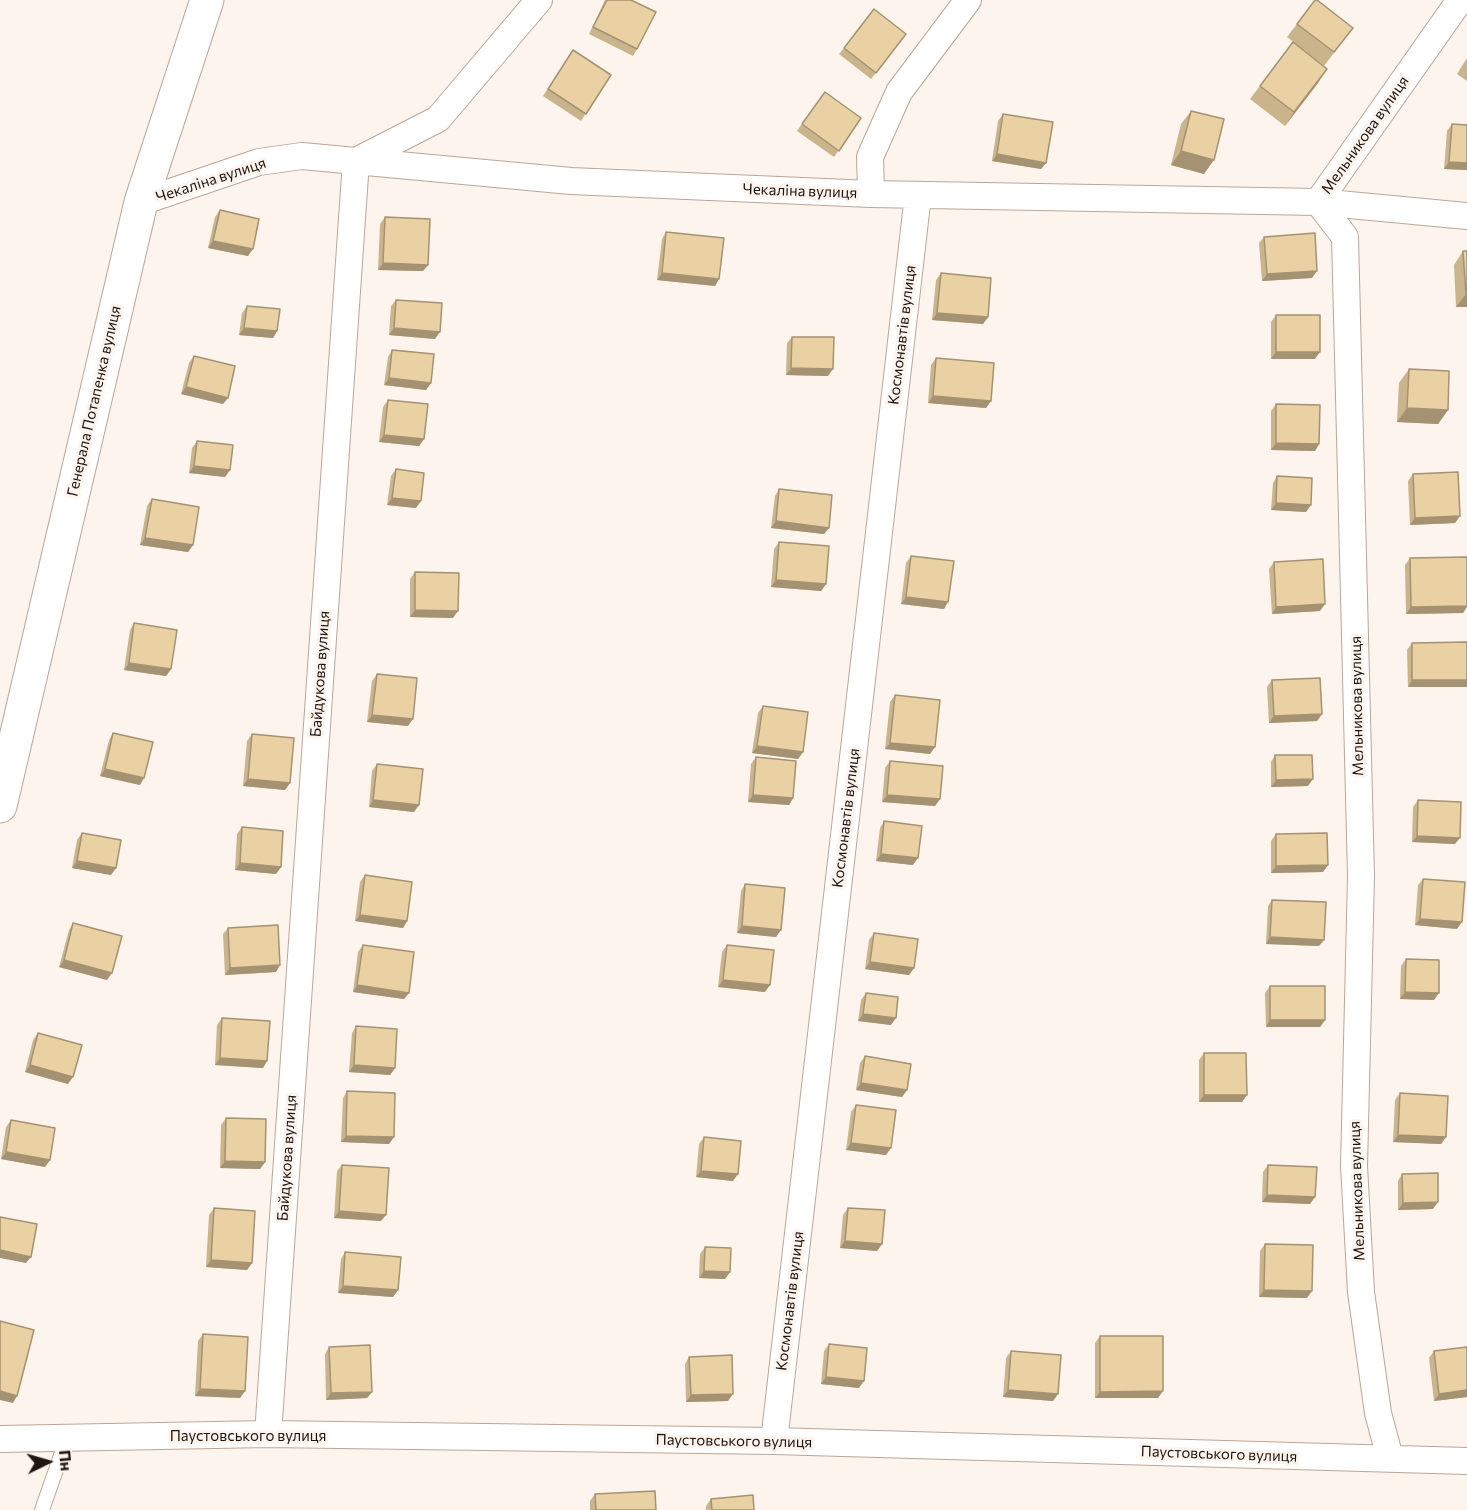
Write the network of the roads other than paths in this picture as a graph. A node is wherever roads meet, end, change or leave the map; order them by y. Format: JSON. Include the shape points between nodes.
{"nodes":[{"id":1,"x":207,"y":0,"type":"edge"},
{"id":2,"x":539,"y":0,"type":"edge"},
{"id":3,"x":968,"y":0,"type":"edge"},
{"id":4,"x":1460,"y":0,"type":"edge"},
{"id":5,"x":356,"y":160,"type":"junction"},
{"id":6,"x":871,"y":194,"type":"junction"},
{"id":7,"x":918,"y":195,"type":"junction"},
{"id":8,"x":141,"y":202,"type":"junction"},
{"id":9,"x":1318,"y":202,"type":"junction"},
{"id":10,"x":1467,"y":216,"type":"edge"},
{"id":11,"x":0,"y":806,"type":"edge"},
{"id":12,"x":268,"y":1434,"type":"junction"},
{"id":13,"x":67,"y":1438,"type":"junction"},
{"id":14,"x":0,"y":1439,"type":"edge"},
{"id":15,"x":774,"y":1441,"type":"junction"},
{"id":16,"x":1393,"y":1459,"type":"junction"},
{"id":17,"x":1467,"y":1461,"type":"edge"},
{"id":18,"x":42,"y":1510,"type":"edge"}],
"edges":[{"from":1,"to":8,"type":"main road","name":"Генерала Потапенка вулиця"},
{"from":2,"to":5,"type":"street","via":[[438,119]]},
{"from":3,"to":6,"type":"street","via":[[899,92],[870,157]]},
{"from":4,"to":9,"type":"street","name":"Мельникова вулиця"},
{"from":5,"to":6,"type":"street","name":"Чекаліна вулиця","via":[[571,182]]},
{"from":5,"to":8,"type":"street","name":"Чекаліна вулиця","via":[[302,156],[259,162]]},
{"from":5,"to":12,"type":"street","name":"Байдукова вулиця"},
{"from":6,"to":7,"type":"street","name":"Чекаліна вулиця"},
{"from":7,"to":9,"type":"street","name":"Чекаліна вулиця"},
{"from":7,"to":15,"type":"street","name":"Космонавтів вулиця"},
{"from":8,"to":11,"type":"main road","name":"Генерала Потапенка вулиця"},
{"from":9,"to":10,"type":"street","name":"Чекаліна вулиця"},
{"from":9,"to":16,"type":"street","name":"Мельникова вулиця","via":[[1345,237],[1361,876],[1354,1166],[1360,1292],[1378,1413]]},
{"from":12,"to":13,"type":"street","name":"Паустовського вулиця"},
{"from":12,"to":15,"type":"street","name":"Паустовського вулиця"},
{"from":13,"to":14,"type":"street","name":"Паустовського вулиця"},
{"from":13,"to":18,"type":"lane"},
{"from":15,"to":16,"type":"street","name":"Паустовського вулиця"},
{"from":16,"to":17,"type":"street","name":"Паустовського вулиця"}]}
